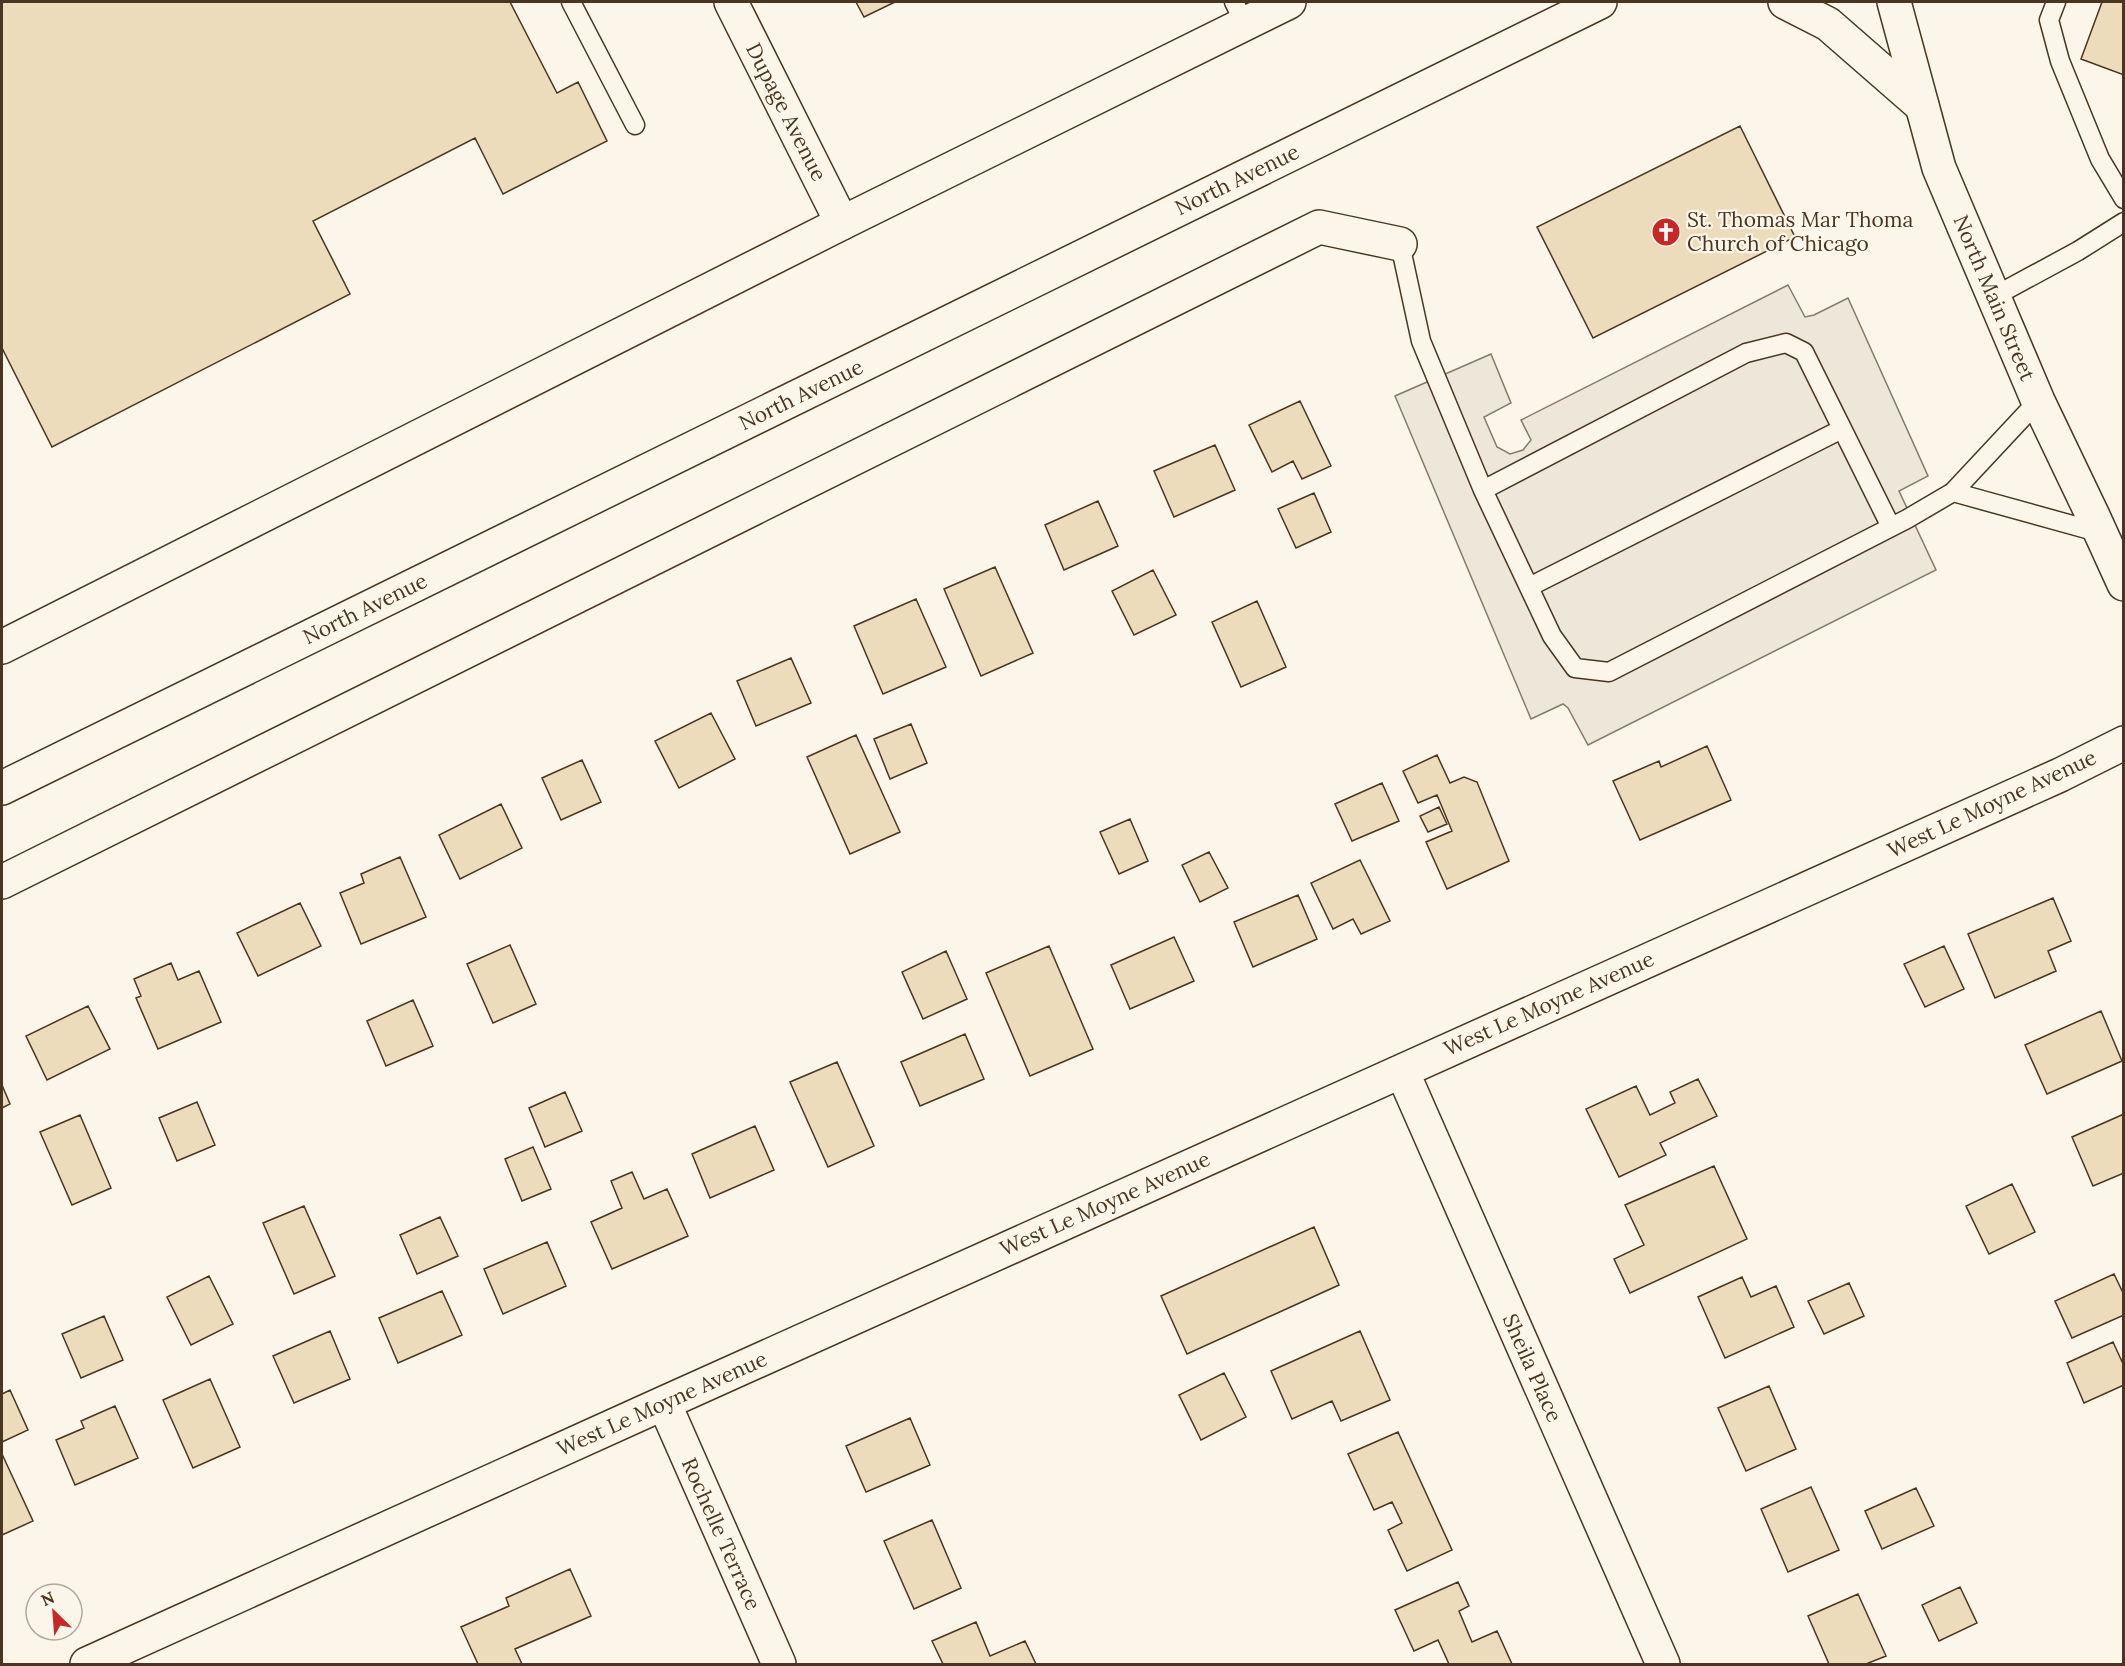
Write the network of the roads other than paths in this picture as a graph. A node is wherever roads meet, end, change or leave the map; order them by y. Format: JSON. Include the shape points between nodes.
{"nodes":[{"id":1,"x":571,"y":2,"type":"edge"},
{"id":2,"x":731,"y":2,"type":"edge"},
{"id":3,"x":1289,"y":2,"type":"edge"},
{"id":4,"x":1600,"y":2,"type":"edge"},
{"id":5,"x":1785,"y":2,"type":"edge"},
{"id":6,"x":1894,"y":2,"type":"edge"},
{"id":7,"x":2056,"y":2,"type":"edge"},
{"id":8,"x":1240,"y":13,"type":"edge"},
{"id":9,"x":1922,"y":106,"type":"junction"},
{"id":10,"x":635,"y":125,"type":"dead end"},
{"id":11,"x":2124,"y":199,"type":"edge"},
{"id":12,"x":2124,"y":222,"type":"edge"},
{"id":13,"x":842,"y":223,"type":"junction"},
{"id":14,"x":1400,"y":244,"type":"joint"},
{"id":15,"x":1994,"y":297,"type":"junction"},
{"id":16,"x":2038,"y":401,"type":"junction"},
{"id":17,"x":1842,"y":429,"type":"junction"},
{"id":18,"x":1484,"y":490,"type":"junction"},
{"id":19,"x":1953,"y":492,"type":"junction"},
{"id":20,"x":1891,"y":527,"type":"junction"},
{"id":21,"x":2101,"y":533,"type":"junction"},
{"id":22,"x":2124,"y":584,"type":"edge"},
{"id":23,"x":1529,"y":587,"type":"junction"},
{"id":24,"x":2,"y":647,"type":"edge"},
{"id":25,"x":2124,"y":743,"type":"edge"},
{"id":26,"x":2,"y":788,"type":"edge"},
{"id":27,"x":2,"y":882,"type":"edge"},
{"id":28,"x":1402,"y":1071,"type":"junction"},
{"id":29,"x":664,"y":1403,"type":"junction"},
{"id":30,"x":87,"y":1665,"type":"edge"},
{"id":31,"x":779,"y":1665,"type":"edge"},
{"id":32,"x":1663,"y":1665,"type":"edge"}],
"edges":[{"from":1,"to":10,"type":"lane"},
{"from":2,"to":13,"type":"street","name":"Dupage Avenue"},
{"from":3,"to":8,"type":"street"},
{"from":4,"to":26,"type":"street","name":"North Avenue"},
{"from":5,"to":9,"type":"street","via":[[1828,24]]},
{"from":6,"to":9,"type":"street","name":"North Main Street"},
{"from":7,"to":11,"type":"lane","via":[[2049,20],[2060,61],[2100,159]]},
{"from":8,"to":13,"type":"street"},
{"from":9,"to":15,"type":"street","name":"North Main Street","via":[[1939,168]]},
{"from":12,"to":15,"type":"lane"},
{"from":13,"to":24,"type":"street"},
{"from":14,"to":18,"type":"lane","via":[[1421,341]]},
{"from":14,"to":27,"type":"street","via":[[1319,227]]},
{"from":15,"to":16,"type":"street","name":"North Main Street"},
{"from":16,"to":19,"type":"lane"},
{"from":16,"to":21,"type":"street","name":"North Main Street"},
{"from":17,"to":18,"type":"lane","via":[[1804,352],[1786,343],[1746,353]]},
{"from":17,"to":20,"type":"lane"},
{"from":17,"to":23,"type":"lane"},
{"from":18,"to":23,"type":"lane"},
{"from":19,"to":20,"type":"lane"},
{"from":19,"to":21,"type":"lane"},
{"from":20,"to":23,"type":"lane","via":[[1609,672],[1575,668],[1552,636]]},
{"from":21,"to":22,"type":"street","name":"North Main Street"},
{"from":25,"to":28,"type":"street","name":"West Le Moyne Avenue"},
{"from":28,"to":29,"type":"street","name":"West Le Moyne Avenue"},
{"from":28,"to":32,"type":"street","name":"Sheila Place"},
{"from":29,"to":30,"type":"street","name":"West Le Moyne Avenue"},
{"from":29,"to":31,"type":"street","name":"Rochelle Terrace"}]}
